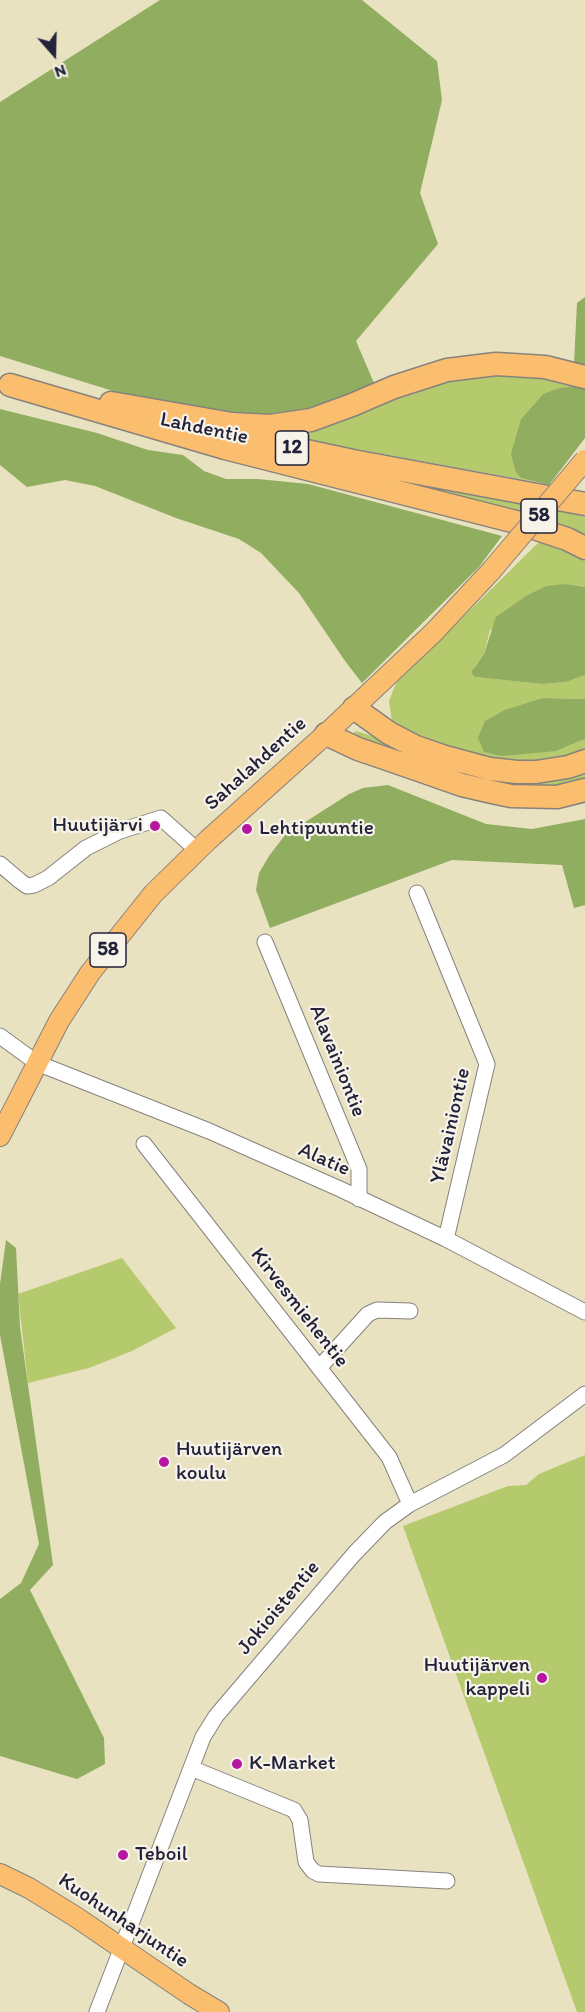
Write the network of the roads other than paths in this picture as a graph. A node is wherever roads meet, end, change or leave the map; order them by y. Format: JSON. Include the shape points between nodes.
{"nodes":[{"id":1,"x":585,"y":377,"type":"edge"},
{"id":2,"x":5,"y":384,"type":"edge"},
{"id":3,"x":45,"y":394,"type":"junction"},
{"id":4,"x":585,"y":460,"type":"edge"},
{"id":5,"x":585,"y":504,"type":"edge"},
{"id":6,"x":585,"y":548,"type":"edge"},
{"id":7,"x":354,"y":708,"type":"junction"},
{"id":8,"x":326,"y":734,"type":"junction"},
{"id":9,"x":585,"y":761,"type":"edge"},
{"id":10,"x":585,"y":790,"type":"edge"},
{"id":11,"x":197,"y":850,"type":"junction"},
{"id":12,"x":0,"y":864,"type":"edge"},
{"id":13,"x":417,"y":893,"type":"dead end"},
{"id":14,"x":265,"y":942,"type":"dead end"},
{"id":15,"x":0,"y":1036,"type":"edge"},
{"id":16,"x":37,"y":1063,"type":"junction"},
{"id":17,"x":0,"y":1136,"type":"edge"},
{"id":18,"x":144,"y":1144,"type":"dead end"},
{"id":19,"x":359,"y":1199,"type":"junction"},
{"id":20,"x":446,"y":1239,"type":"junction"},
{"id":21,"x":410,"y":1311,"type":"dead end"},
{"id":22,"x":585,"y":1312,"type":"edge"},
{"id":23,"x":319,"y":1368,"type":"junction"},
{"id":24,"x":585,"y":1394,"type":"edge"},
{"id":25,"x":410,"y":1504,"type":"junction"},
{"id":26,"x":191,"y":1768,"type":"junction"},
{"id":27,"x":0,"y":1874,"type":"edge"},
{"id":28,"x":447,"y":1881,"type":"dead end"},
{"id":29,"x":123,"y":1947,"type":"junction"},
{"id":30,"x":97,"y":2012,"type":"edge"},
{"id":31,"x":219,"y":2012,"type":"edge"}],
"edges":[{"from":1,"to":3,"type":"highway","via":[[545,367],[496,364],[447,370],[311,420],[270,426],[232,424]]},
{"from":2,"to":3,"type":"highway","name":"Lahdentie","number":"12"},
{"from":2,"to":6,"type":"highway","via":[[225,448],[516,522]]},
{"from":3,"to":5,"type":"highway","name":"Lahdentie","number":"12","via":[[353,461]]},
{"from":4,"to":7,"type":"main road","name":"Sahalahdentie","number":"58","bridge":true,"via":[[491,571]]},
{"from":7,"to":8,"type":"main road","name":"Sahalahdentie","number":"58"},
{"from":7,"to":9,"type":"highway","via":[[388,733],[416,747],[490,769],[545,771]]},
{"from":8,"to":10,"type":"highway","via":[[358,749],[492,792],[548,797]]},
{"from":8,"to":11,"type":"main road","name":"Sahalahdentie","number":"58"},
{"from":11,"to":12,"type":"street","via":[[161,818],[120,831],[86,848],[34,885],[27,886]]},
{"from":11,"to":16,"type":"main road","name":"Sahalahdentie","number":"58","via":[[153,894],[90,973]]},
{"from":13,"to":20,"type":"street","name":"Ylävainiontie","via":[[487,1064]]},
{"from":14,"to":19,"type":"street","name":"Alavainiontie","via":[[358,1169]]},
{"from":15,"to":16,"type":"street","name":"Alatie"},
{"from":16,"to":17,"type":"main road","name":"Sahalahdentie","number":"58"},
{"from":16,"to":19,"type":"street","name":"Alatie","via":[[209,1131]]},
{"from":18,"to":23,"type":"street","name":"Kirvesmiehentie"},
{"from":19,"to":20,"type":"street","name":"Alatie"},
{"from":20,"to":22,"type":"street","name":"Alatie"},
{"from":21,"to":23,"type":"street","via":[[377,1310],[368,1314]]},
{"from":23,"to":25,"type":"street","name":"Kirvesmiehentie","via":[[389,1457]]},
{"from":24,"to":25,"type":"street","name":"Jokioistentie","via":[[504,1455]]},
{"from":25,"to":26,"type":"street","name":"Jokioistentie","via":[[385,1522],[354,1554],[223,1707],[203,1737]]},
{"from":26,"to":28,"type":"street","via":[[294,1810],[300,1820],[306,1862],[319,1874]]},
{"from":26,"to":29,"type":"street","name":"Jokioistentie"},
{"from":27,"to":29,"type":"main road","name":"Kuohunharjuntie"},
{"from":29,"to":30,"type":"street","name":"Jokioistentie"},
{"from":29,"to":31,"type":"main road","name":"Kuohunharjuntie"}]}
